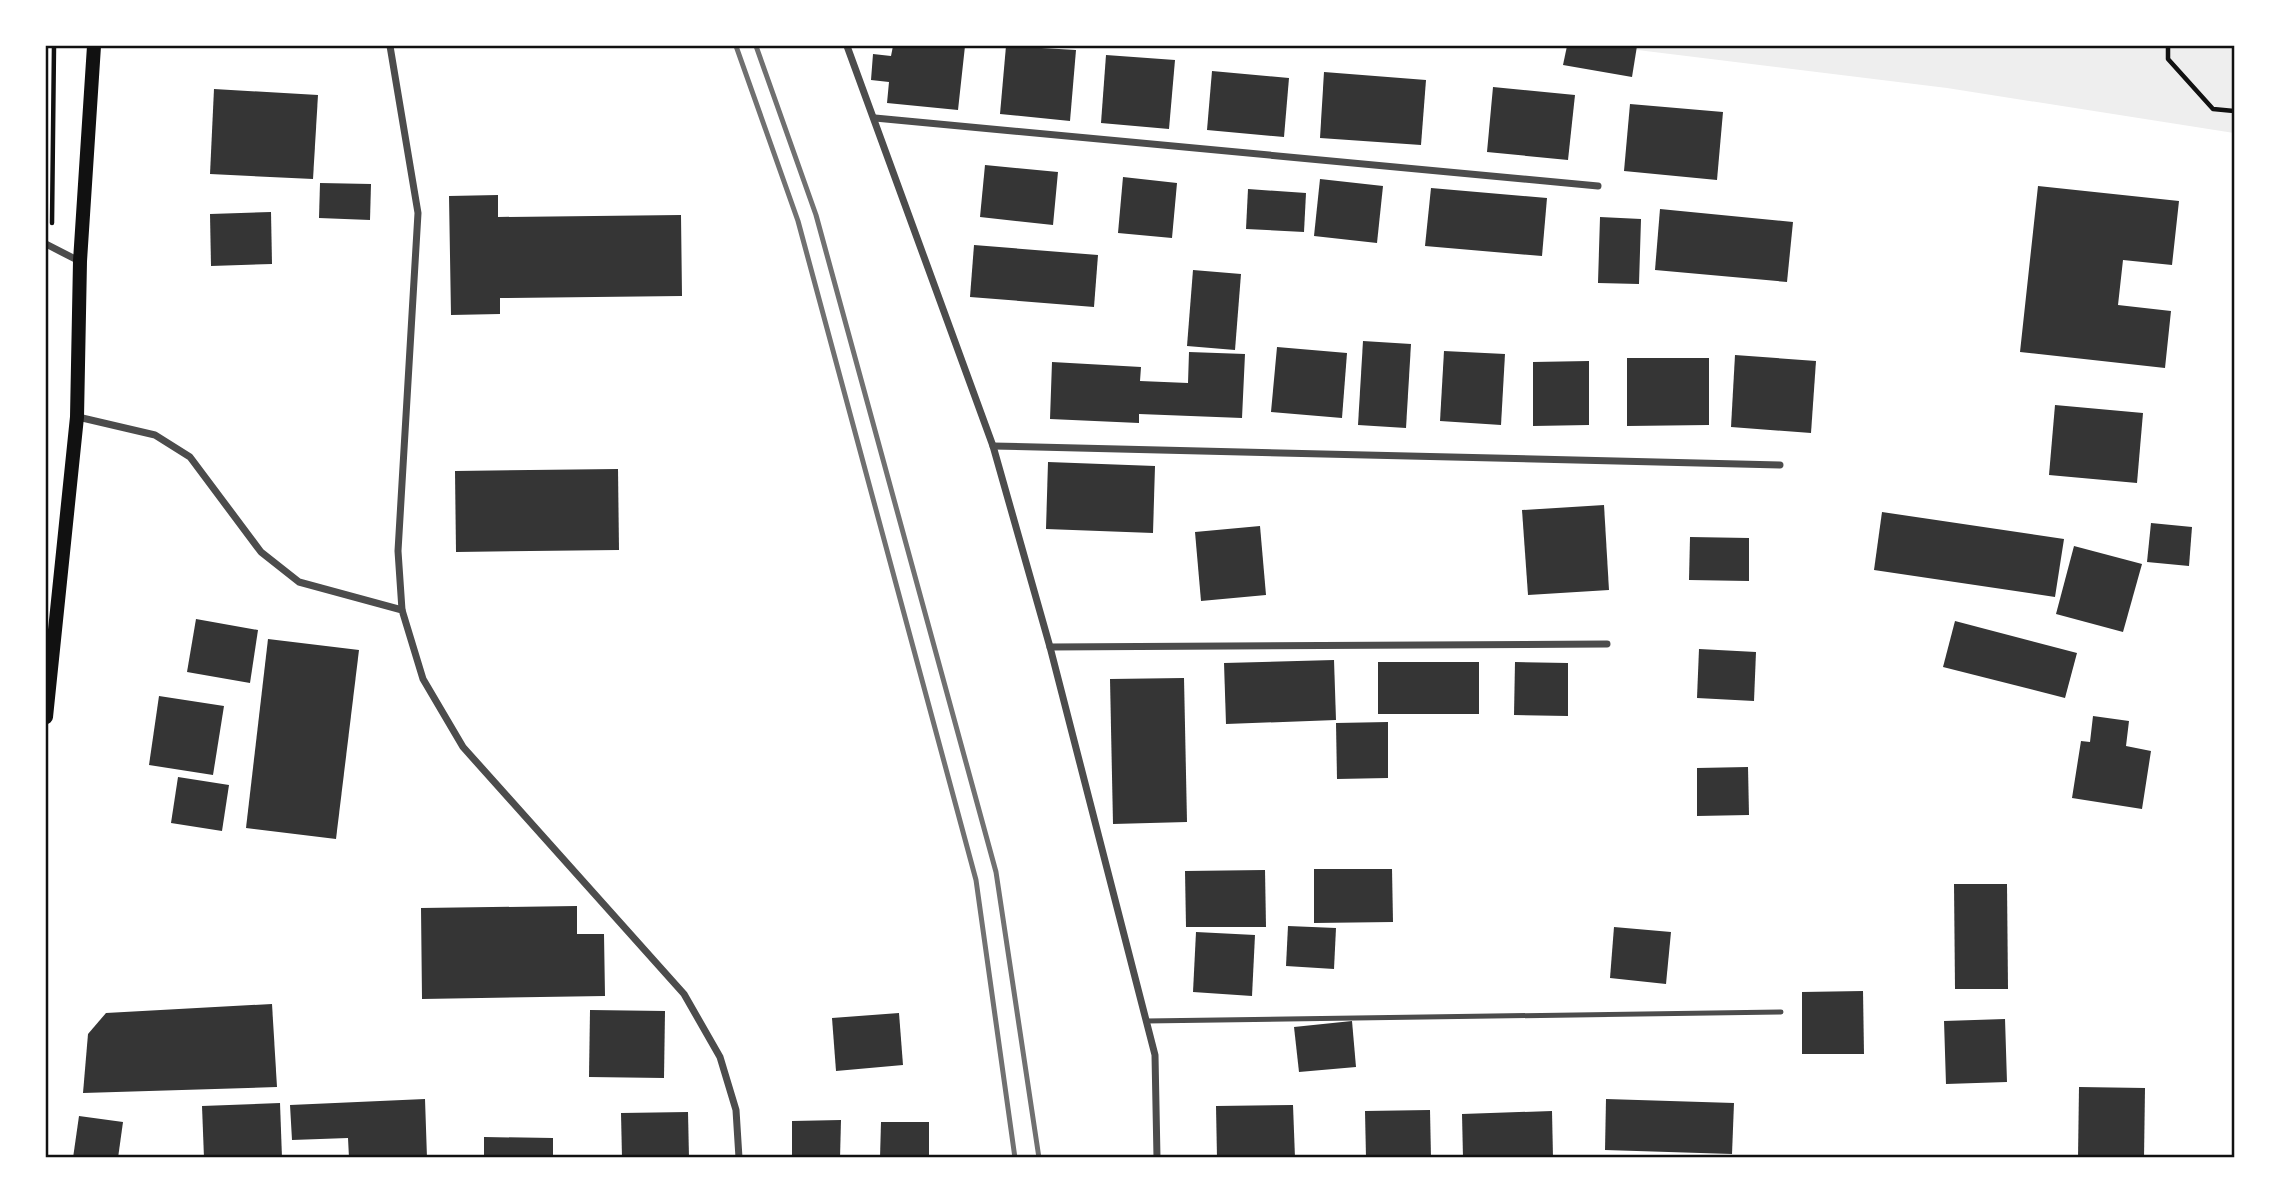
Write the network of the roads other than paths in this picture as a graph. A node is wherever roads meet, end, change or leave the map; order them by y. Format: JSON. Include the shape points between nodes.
{"nodes":[{"id":1,"x":94,"y":46,"type":"edge"},
{"id":2,"x":390,"y":46,"type":"edge"},
{"id":3,"x":847,"y":46,"type":"edge"},
{"id":4,"x":875,"y":118,"type":"junction"},
{"id":5,"x":1598,"y":186,"type":"dead end"},
{"id":6,"x":49,"y":246,"type":"edge"},
{"id":7,"x":80,"y":261,"type":"junction"},
{"id":8,"x":77,"y":417,"type":"junction"},
{"id":9,"x":993,"y":446,"type":"junction"},
{"id":10,"x":1780,"y":465,"type":"dead end"},
{"id":11,"x":402,"y":610,"type":"junction"},
{"id":12,"x":1607,"y":644,"type":"dead end"},
{"id":13,"x":1050,"y":647,"type":"junction"},
{"id":14,"x":46,"y":717,"type":"edge"},
{"id":15,"x":1781,"y":1012,"type":"dead end"},
{"id":16,"x":1146,"y":1021,"type":"junction"},
{"id":17,"x":739,"y":1157,"type":"edge"},
{"id":18,"x":1157,"y":1157,"type":"edge"}],
"edges":[{"from":1,"to":7,"type":"main road"},
{"from":2,"to":11,"type":"street","via":[[418,213],[398,551]]},
{"from":3,"to":4,"type":"street"},
{"from":4,"to":5,"type":"street"},
{"from":4,"to":9,"type":"street"},
{"from":6,"to":7,"type":"street"},
{"from":7,"to":8,"type":"main road"},
{"from":8,"to":11,"type":"street","via":[[155,435],[190,457],[261,552],[299,582]]},
{"from":8,"to":14,"type":"main road"},
{"from":9,"to":10,"type":"street"},
{"from":9,"to":13,"type":"street"},
{"from":11,"to":17,"type":"street","via":[[423,679],[463,747],[684,994],[720,1057],[736,1111]]},
{"from":12,"to":13,"type":"street"},
{"from":13,"to":16,"type":"street"},
{"from":15,"to":16,"type":"lane"},
{"from":16,"to":18,"type":"street","via":[[1155,1055]]}]}
